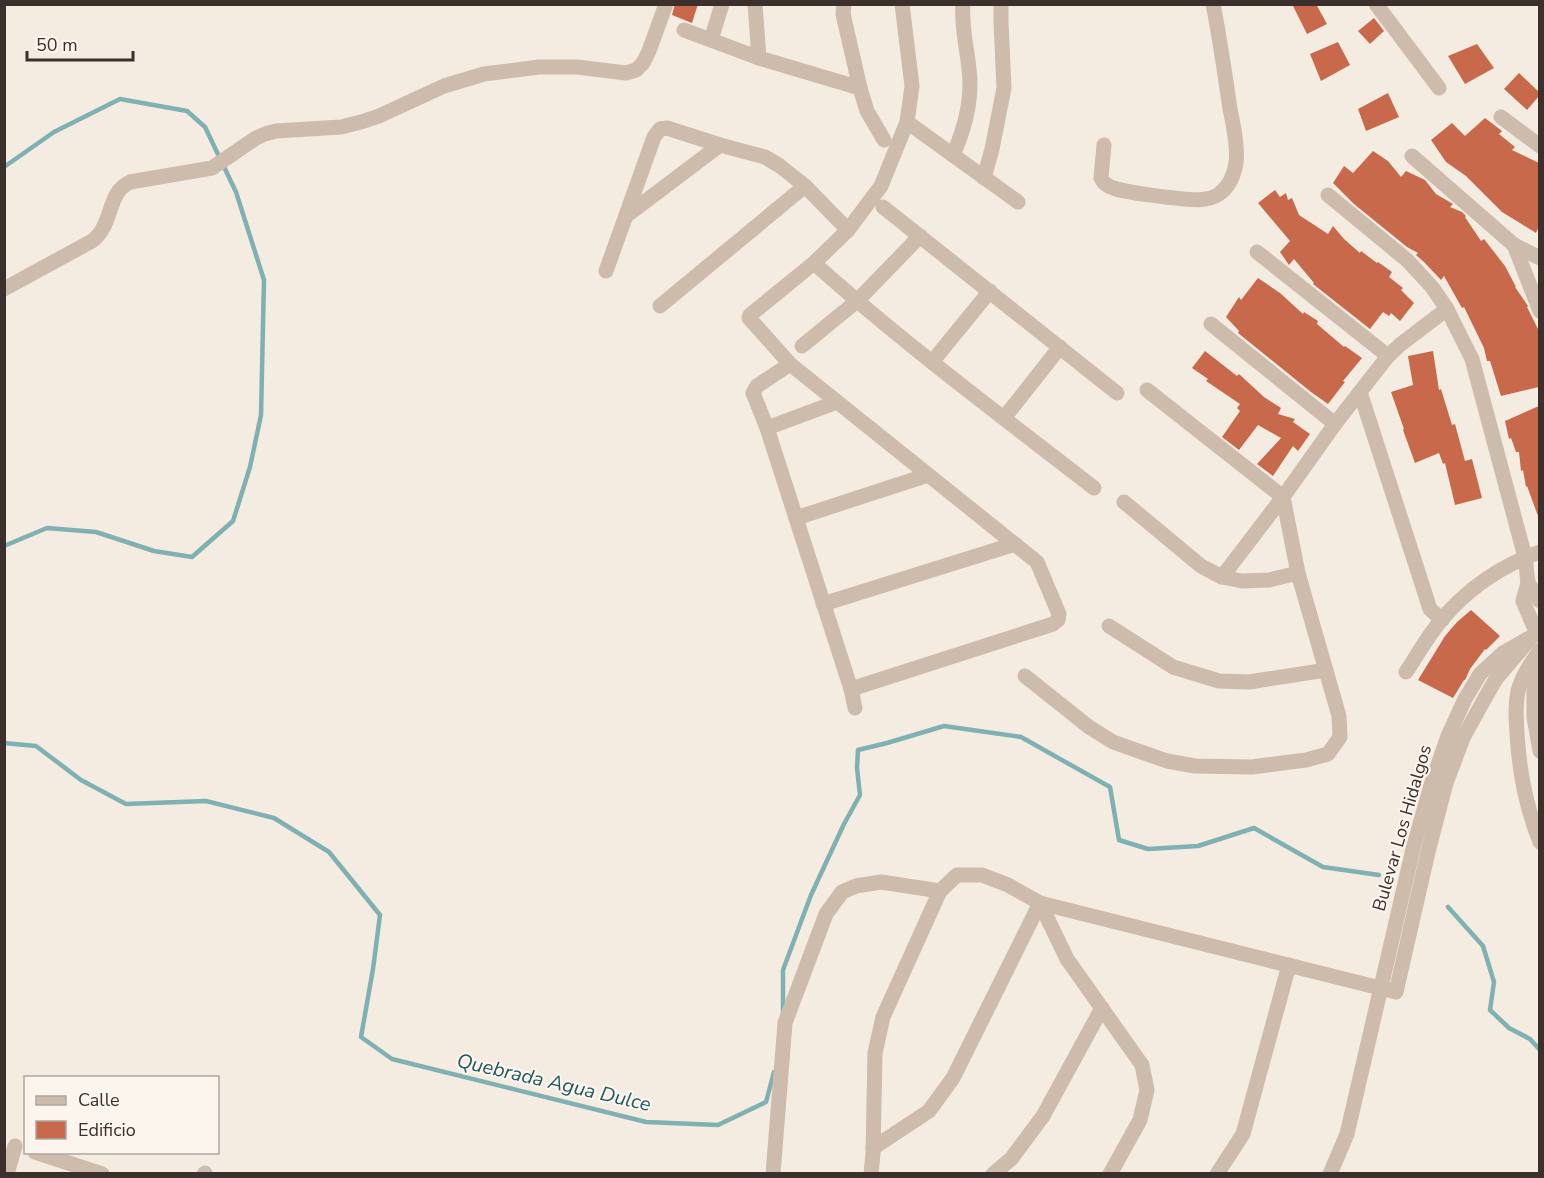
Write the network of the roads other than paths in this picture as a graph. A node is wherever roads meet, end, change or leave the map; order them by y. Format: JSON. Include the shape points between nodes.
{"nodes":[{"id":1,"x":666,"y":4,"type":"edge"},
{"id":2,"x":722,"y":4,"type":"edge"},
{"id":3,"x":755,"y":4,"type":"edge"},
{"id":4,"x":844,"y":4,"type":"edge"},
{"id":5,"x":902,"y":4,"type":"edge"},
{"id":6,"x":963,"y":4,"type":"edge"},
{"id":7,"x":1001,"y":4,"type":"edge"},
{"id":8,"x":1213,"y":4,"type":"edge"},
{"id":9,"x":1377,"y":4,"type":"edge"},
{"id":10,"x":684,"y":30,"type":"dead end"},
{"id":11,"x":711,"y":40,"type":"junction"},
{"id":12,"x":759,"y":58,"type":"junction"},
{"id":13,"x":860,"y":88,"type":"junction"},
{"id":14,"x":1439,"y":88,"type":"dead end"},
{"id":15,"x":1501,"y":117,"type":"dead end"},
{"id":16,"x":907,"y":122,"type":"junction"},
{"id":17,"x":884,"y":140,"type":"dead end"},
{"id":18,"x":720,"y":145,"type":"junction"},
{"id":19,"x":1104,"y":145,"type":"dead end"},
{"id":20,"x":1539,"y":146,"type":"edge"},
{"id":21,"x":953,"y":155,"type":"junction"},
{"id":22,"x":1413,"y":156,"type":"dead end"},
{"id":23,"x":984,"y":178,"type":"junction"},
{"id":24,"x":805,"y":186,"type":"junction"},
{"id":25,"x":1328,"y":195,"type":"dead end"},
{"id":26,"x":1018,"y":202,"type":"dead end"},
{"id":27,"x":883,"y":207,"type":"dead end"},
{"id":28,"x":626,"y":216,"type":"junction"},
{"id":29,"x":848,"y":230,"type":"junction"},
{"id":30,"x":920,"y":236,"type":"junction"},
{"id":31,"x":1514,"y":245,"type":"junction"},
{"id":32,"x":1257,"y":252,"type":"dead end"},
{"id":33,"x":1539,"y":258,"type":"edge"},
{"id":34,"x":814,"y":263,"type":"junction"},
{"id":35,"x":606,"y":271,"type":"dead end"},
{"id":36,"x":4,"y":289,"type":"edge"},
{"id":37,"x":990,"y":291,"type":"junction"},
{"id":38,"x":857,"y":301,"type":"junction"},
{"id":39,"x":660,"y":306,"type":"dead end"},
{"id":40,"x":1539,"y":306,"type":"edge"},
{"id":41,"x":1447,"y":309,"type":"junction"},
{"id":42,"x":1212,"y":324,"type":"dead end"},
{"id":43,"x":802,"y":346,"type":"dead end"},
{"id":44,"x":1060,"y":347,"type":"junction"},
{"id":45,"x":1388,"y":356,"type":"junction"},
{"id":46,"x":932,"y":362,"type":"junction"},
{"id":47,"x":790,"y":364,"type":"junction"},
{"id":48,"x":1147,"y":390,"type":"dead end"},
{"id":49,"x":1360,"y":392,"type":"junction"},
{"id":50,"x":1117,"y":393,"type":"dead end"},
{"id":51,"x":837,"y":402,"type":"junction"},
{"id":52,"x":1004,"y":418,"type":"junction"},
{"id":53,"x":1335,"y":424,"type":"junction"},
{"id":54,"x":767,"y":428,"type":"junction"},
{"id":55,"x":928,"y":475,"type":"junction"},
{"id":56,"x":1094,"y":488,"type":"dead end"},
{"id":57,"x":1282,"y":497,"type":"junction"},
{"id":58,"x":1124,"y":502,"type":"dead end"},
{"id":59,"x":796,"y":518,"type":"junction"},
{"id":60,"x":1015,"y":544,"type":"junction"},
{"id":61,"x":1532,"y":554,"type":"edge"},
{"id":62,"x":1298,"y":573,"type":"junction"},
{"id":63,"x":1222,"y":577,"type":"junction"},
{"id":64,"x":1528,"y":583,"type":"junction"},
{"id":65,"x":1539,"y":601,"type":"edge"},
{"id":66,"x":823,"y":604,"type":"junction"},
{"id":67,"x":1442,"y":620,"type":"junction"},
{"id":68,"x":1109,"y":626,"type":"dead end"},
{"id":69,"x":1536,"y":639,"type":"edge"},
{"id":70,"x":1539,"y":654,"type":"edge"},
{"id":71,"x":1507,"y":665,"type":"junction"},
{"id":72,"x":1326,"y":670,"type":"junction"},
{"id":73,"x":1406,"y":672,"type":"dead end"},
{"id":74,"x":1525,"y":674,"type":"junction"},
{"id":75,"x":1025,"y":676,"type":"dead end"},
{"id":76,"x":850,"y":689,"type":"junction"},
{"id":77,"x":855,"y":708,"type":"dead end"},
{"id":78,"x":1539,"y":751,"type":"edge"},
{"id":79,"x":1539,"y":842,"type":"edge"},
{"id":80,"x":940,"y":891,"type":"junction"},
{"id":81,"x":1041,"y":903,"type":"junction"},
{"id":82,"x":1289,"y":965,"type":"junction"},
{"id":83,"x":1380,"y":988,"type":"junction"},
{"id":84,"x":1102,"y":1008,"type":"junction"},
{"id":85,"x":15,"y":1147,"type":"edge"},
{"id":86,"x":873,"y":1148,"type":"junction"},
{"id":87,"x":40,"y":1154,"type":"edge"},
{"id":88,"x":7,"y":1173,"type":"edge"},
{"id":89,"x":102,"y":1173,"type":"edge"},
{"id":90,"x":773,"y":1173,"type":"edge"},
{"id":91,"x":871,"y":1173,"type":"edge"},
{"id":92,"x":993,"y":1173,"type":"edge"},
{"id":93,"x":1110,"y":1173,"type":"edge"},
{"id":94,"x":1217,"y":1173,"type":"edge"},
{"id":95,"x":1330,"y":1173,"type":"edge"}],
"edges":[{"from":1,"to":36,"type":"street","via":[[649,51],[636,70],[626,73],[538,67],[484,74],[444,86],[361,122],[265,134],[212,168],[123,185],[99,236]]},
{"from":2,"to":11,"type":"street"},
{"from":3,"to":12,"type":"street"},
{"from":4,"to":13,"type":"street"},
{"from":5,"to":16,"type":"street","via":[[912,86]]},
{"from":6,"to":21,"type":"street","via":[[969,105]]},
{"from":7,"to":23,"type":"street","via":[[1004,88]]},
{"from":8,"to":19,"type":"street","via":[[1236,162],[1228,186],[1217,196],[1197,200],[1115,188],[1101,178]]},
{"from":9,"to":14,"type":"street"},
{"from":10,"to":11,"type":"street"},
{"from":11,"to":12,"type":"street"},
{"from":12,"to":13,"type":"street"},
{"from":13,"to":17,"type":"street","via":[[867,111]]},
{"from":15,"to":20,"type":"street"},
{"from":16,"to":21,"type":"street"},
{"from":16,"to":29,"type":"street","via":[[881,186]]},
{"from":18,"to":24,"type":"street","via":[[765,158]]},
{"from":18,"to":28,"type":"street"},
{"from":18,"to":28,"type":"street","via":[[668,128],[660,129]]},
{"from":21,"to":23,"type":"street"},
{"from":22,"to":31,"type":"street"},
{"from":23,"to":26,"type":"street"},
{"from":24,"to":29,"type":"street"},
{"from":24,"to":39,"type":"street"},
{"from":25,"to":41,"type":"street","via":[[1407,260]]},
{"from":27,"to":30,"type":"street"},
{"from":28,"to":35,"type":"street"},
{"from":29,"to":34,"type":"street"},
{"from":30,"to":37,"type":"street"},
{"from":30,"to":38,"type":"street"},
{"from":31,"to":33,"type":"street"},
{"from":31,"to":40,"type":"street"},
{"from":32,"to":45,"type":"street"},
{"from":34,"to":38,"type":"street"},
{"from":34,"to":47,"type":"street","via":[[749,316]]},
{"from":37,"to":44,"type":"street"},
{"from":37,"to":46,"type":"street"},
{"from":38,"to":43,"type":"street"},
{"from":38,"to":46,"type":"street"},
{"from":41,"to":45,"type":"street"},
{"from":41,"to":61,"type":"street","via":[[1472,359]]},
{"from":42,"to":53,"type":"street"},
{"from":44,"to":50,"type":"street"},
{"from":44,"to":52,"type":"street"},
{"from":45,"to":49,"type":"street"},
{"from":46,"to":52,"type":"street"},
{"from":47,"to":51,"type":"street"},
{"from":47,"to":54,"type":"street","via":[[754,390]]},
{"from":48,"to":57,"type":"street"},
{"from":49,"to":53,"type":"street"},
{"from":49,"to":67,"type":"street","via":[[1430,609]]},
{"from":51,"to":54,"type":"street"},
{"from":51,"to":55,"type":"street"},
{"from":52,"to":56,"type":"street"},
{"from":53,"to":57,"type":"street"},
{"from":54,"to":59,"type":"street"},
{"from":55,"to":59,"type":"street"},
{"from":55,"to":60,"type":"street"},
{"from":57,"to":62,"type":"street"},
{"from":57,"to":63,"type":"street"},
{"from":58,"to":63,"type":"street","via":[[1201,566]]},
{"from":59,"to":66,"type":"street"},
{"from":60,"to":66,"type":"street"},
{"from":60,"to":76,"type":"street","via":[[1037,562],[1058,620]]},
{"from":61,"to":64,"type":"street"},
{"from":61,"to":67,"type":"street","via":[[1492,575]]},
{"from":62,"to":63,"type":"street","via":[[1269,580]]},
{"from":62,"to":72,"type":"street"},
{"from":64,"to":65,"type":"street"},
{"from":64,"to":69,"type":"street","via":[[1523,601]]},
{"from":66,"to":76,"type":"street"},
{"from":67,"to":73,"type":"street"},
{"from":68,"to":72,"type":"street","via":[[1173,668],[1219,681],[1249,682]]},
{"from":69,"to":71,"type":"street","name":"Bulevar Los Hidalgos"},
{"from":69,"to":74,"type":"street"},
{"from":69,"to":83,"type":"street","name":"Bulevar Los Hidalgos","via":[[1503,653],[1480,674],[1448,736],[1413,849]]},
{"from":70,"to":78,"type":"street","via":[[1534,717]]},
{"from":71,"to":74,"type":"street","via":[[1517,666]]},
{"from":71,"to":83,"type":"street","name":"Bulevar Los Hidalgos","via":[[1463,738],[1446,783],[1396,992]]},
{"from":72,"to":75,"type":"street","via":[[1339,716],[1340,737],[1328,754],[1252,767],[1195,766],[1167,761],[1113,742]]},
{"from":74,"to":79,"type":"street","via":[[1516,708],[1518,743],[1523,787]]},
{"from":76,"to":77,"type":"street"},
{"from":80,"to":81,"type":"street","via":[[957,876],[982,875]]},
{"from":80,"to":86,"type":"street","via":[[883,1017],[875,1053]]},
{"from":80,"to":90,"type":"street","via":[[881,882],[856,886],[842,892],[826,914],[785,1023]]},
{"from":81,"to":82,"type":"street"},
{"from":81,"to":84,"type":"street","via":[[1067,959]]},
{"from":81,"to":86,"type":"street","via":[[952,1078],[929,1111]]},
{"from":82,"to":83,"type":"street"},
{"from":82,"to":94,"type":"street","via":[[1243,1134]]},
{"from":83,"to":95,"type":"street","name":"Bulevar Los Hidalgos","via":[[1347,1134]]},
{"from":84,"to":92,"type":"street","via":[[1043,1116],[1011,1159]]},
{"from":84,"to":93,"type":"street","via":[[1142,1065],[1147,1090],[1140,1120]]},
{"from":85,"to":88,"type":"street"},
{"from":86,"to":91,"type":"street"},
{"from":87,"to":89,"type":"street"}]}
